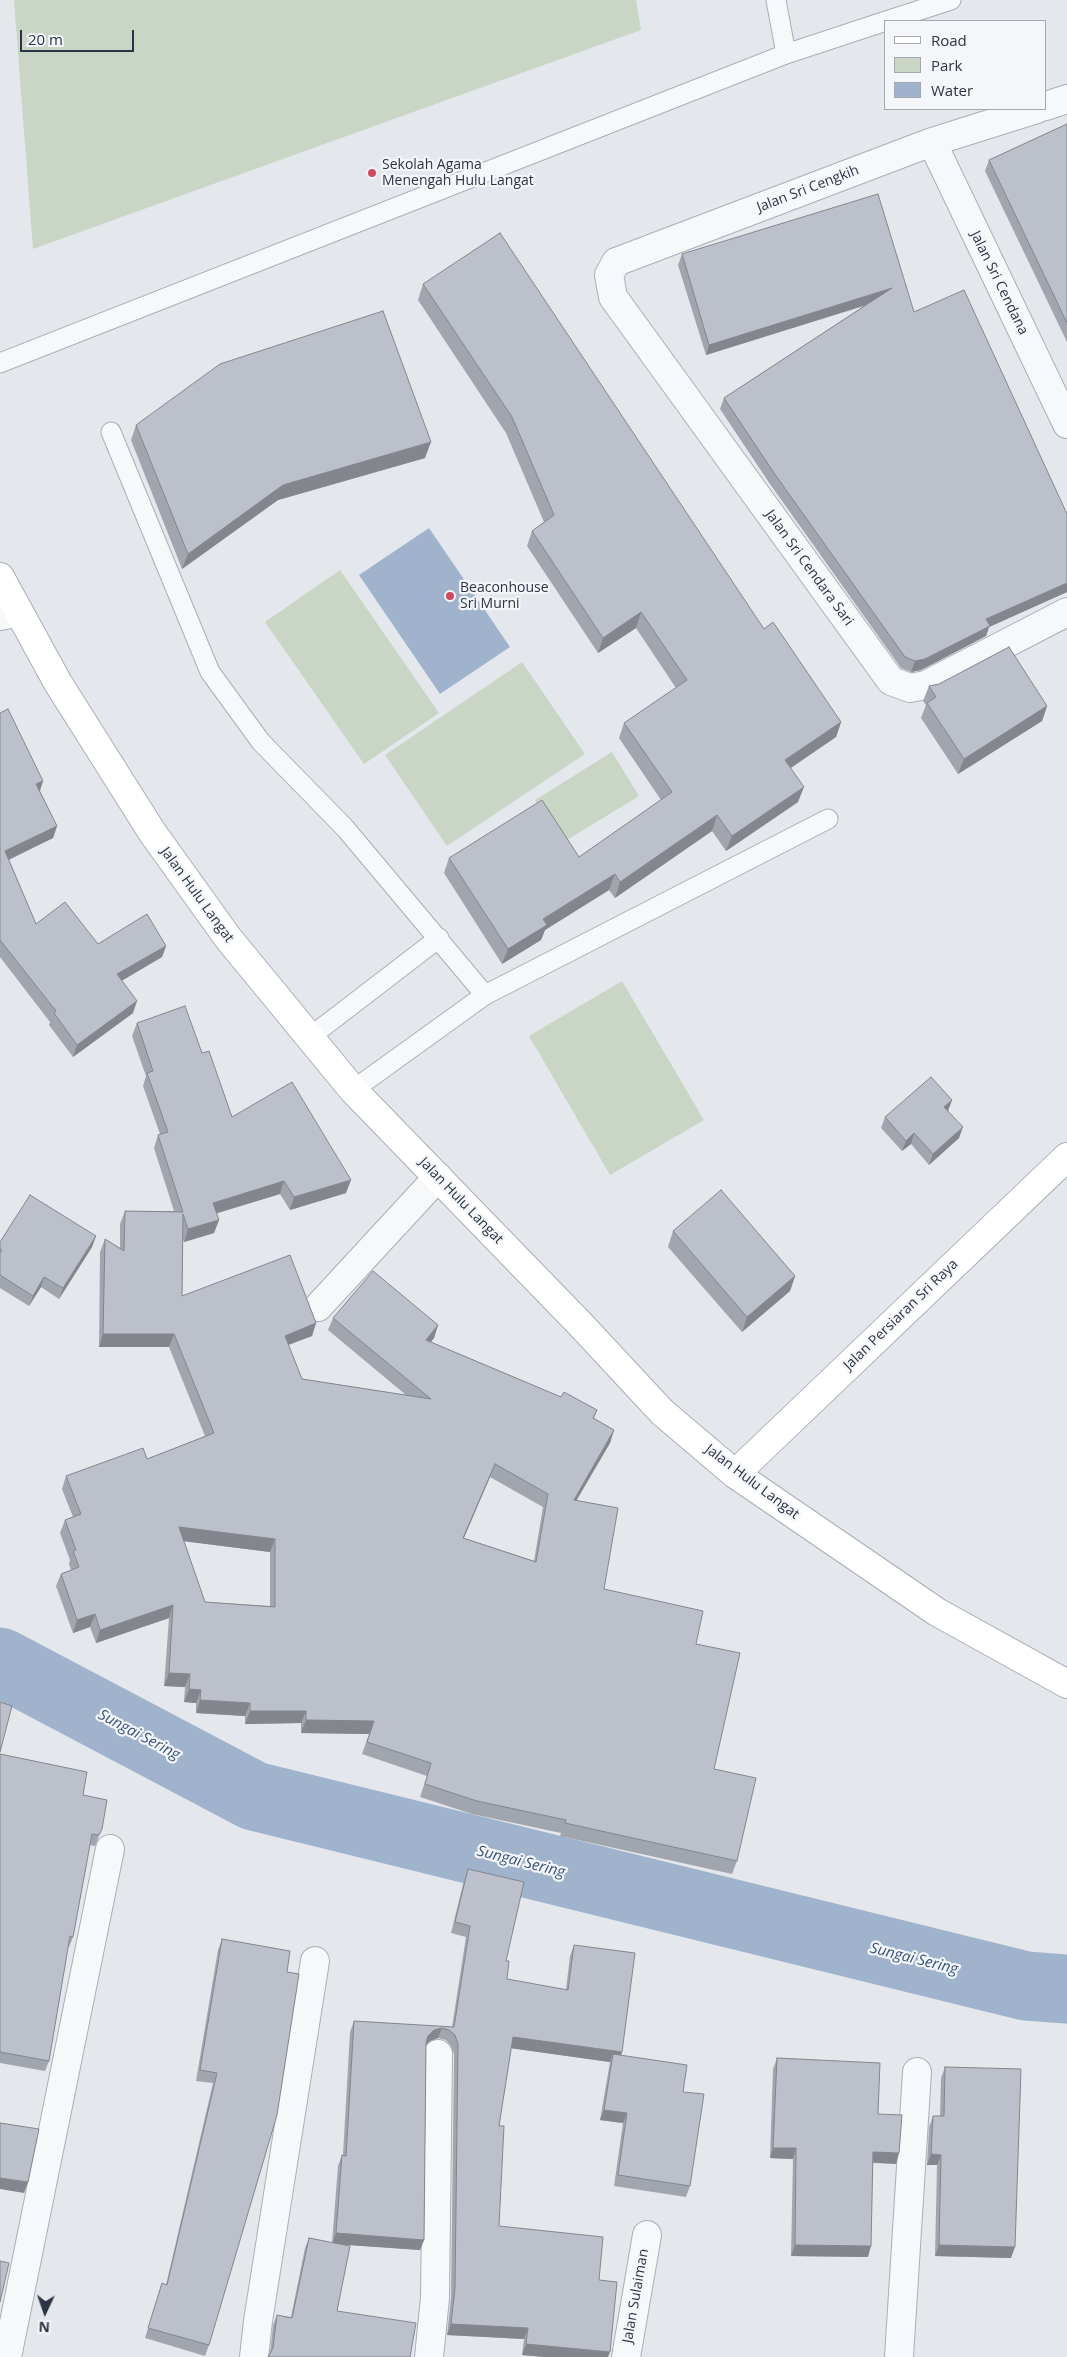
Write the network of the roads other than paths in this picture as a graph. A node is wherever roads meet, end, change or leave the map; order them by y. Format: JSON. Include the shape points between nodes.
{"nodes":[{"id":1,"x":776,"y":0,"type":"edge"},
{"id":2,"x":951,"y":0,"type":"edge"},
{"id":3,"x":889,"y":20,"type":"edge"},
{"id":4,"x":884,"y":22,"type":"edge"},
{"id":5,"x":786,"y":54,"type":"junction"},
{"id":6,"x":1067,"y":99,"type":"edge"},
{"id":7,"x":1047,"y":106,"type":"edge"},
{"id":8,"x":1034,"y":110,"type":"edge"},
{"id":9,"x":932,"y":142,"type":"junction"},
{"id":10,"x":612,"y":296,"type":"joint"},
{"id":11,"x":0,"y":363,"type":"edge"},
{"id":12,"x":1067,"y":424,"type":"edge"},
{"id":13,"x":111,"y":432,"type":"dead end"},
{"id":14,"x":0,"y":577,"type":"edge"},
{"id":15,"x":1067,"y":612,"type":"edge"},
{"id":16,"x":9,"y":614,"type":"edge"},
{"id":17,"x":828,"y":819,"type":"dead end"},
{"id":18,"x":439,"y":938,"type":"junction"},
{"id":19,"x":485,"y":995,"type":"junction"},
{"id":20,"x":310,"y":1037,"type":"junction"},
{"id":21,"x":353,"y":1090,"type":"junction"},
{"id":22,"x":1067,"y":1157,"type":"edge"},
{"id":23,"x":438,"y":1177,"type":"junction"},
{"id":24,"x":318,"y":1307,"type":"dead end"},
{"id":25,"x":735,"y":1474,"type":"junction"},
{"id":26,"x":1067,"y":1684,"type":"edge"},
{"id":27,"x":110,"y":1849,"type":"dead end"},
{"id":28,"x":315,"y":1961,"type":"dead end"},
{"id":29,"x":438,"y":2054,"type":"dead end"},
{"id":30,"x":917,"y":2072,"type":"dead end"},
{"id":31,"x":647,"y":2235,"type":"dead end"},
{"id":32,"x":7,"y":2357,"type":"edge"},
{"id":33,"x":254,"y":2357,"type":"edge"},
{"id":34,"x":429,"y":2357,"type":"edge"},
{"id":35,"x":626,"y":2357,"type":"edge"},
{"id":36,"x":899,"y":2357,"type":"edge"}],
"edges":[{"from":1,"to":5,"type":"lane"},
{"from":2,"to":3,"type":"lane"},
{"from":4,"to":5,"type":"lane"},
{"from":5,"to":11,"type":"lane"},
{"from":6,"to":7,"type":"street"},
{"from":8,"to":9,"type":"street","name":"Jalan Sri Cengkih"},
{"from":9,"to":10,"type":"street","name":"Jalan Sri Cengkih","via":[[616,262],[609,275]]},
{"from":9,"to":12,"type":"street","name":"Jalan Sri Cendana"},
{"from":10,"to":15,"type":"street","name":"Jalan Sri Cendara Sari","via":[[891,681],[910,688],[926,685]]},
{"from":13,"to":18,"type":"lane","via":[[210,672],[261,742],[345,828]]},
{"from":14,"to":16,"type":"main road","name":"Jalan Hulu Langat"},
{"from":16,"to":20,"type":"main road","name":"Jalan Hulu Langat","via":[[58,683],[152,832],[228,938]]},
{"from":17,"to":19,"type":"lane"},
{"from":18,"to":19,"type":"lane"},
{"from":18,"to":20,"type":"lane"},
{"from":19,"to":21,"type":"lane"},
{"from":20,"to":21,"type":"main road","name":"Jalan Hulu Langat"},
{"from":21,"to":23,"type":"main road","name":"Jalan Hulu Langat"},
{"from":22,"to":25,"type":"main road","name":"Jalan Persiaran Sri Raya"},
{"from":23,"to":24,"type":"street"},
{"from":23,"to":25,"type":"main road","name":"Jalan Hulu Langat","via":[[662,1412]]},
{"from":25,"to":26,"type":"main road","name":"Jalan Hulu Langat","via":[[937,1612]]},
{"from":27,"to":32,"type":"street"},
{"from":28,"to":33,"type":"street"},
{"from":29,"to":34,"type":"street","via":[[435,2298]]},
{"from":30,"to":36,"type":"street"},
{"from":31,"to":35,"type":"street","name":"Jalan Sulaiman"}]}
